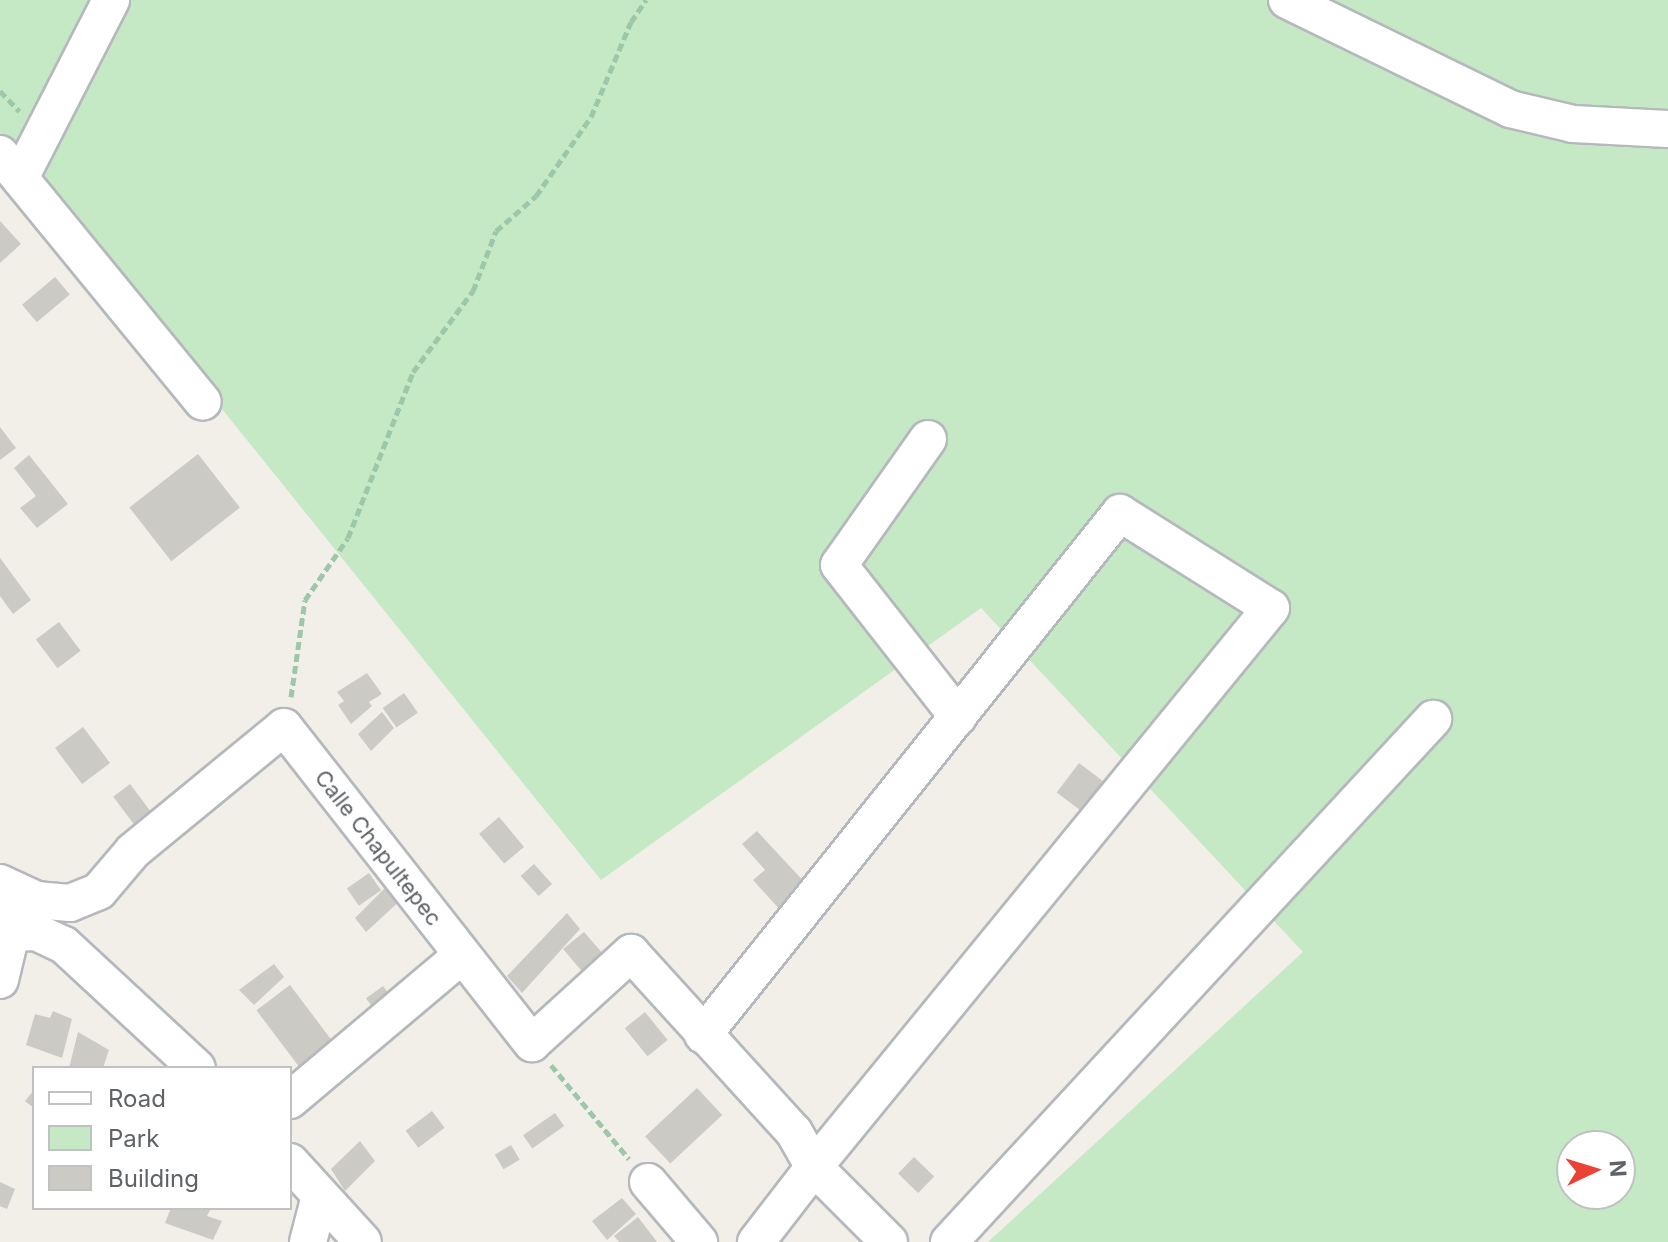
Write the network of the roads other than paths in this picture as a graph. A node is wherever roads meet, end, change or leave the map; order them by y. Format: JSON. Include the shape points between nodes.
{"nodes":[{"id":1,"x":111,"y":0,"type":"edge"},
{"id":2,"x":1287,"y":0,"type":"edge"},
{"id":3,"x":1668,"y":129,"type":"edge"},
{"id":4,"x":10,"y":166,"type":"edge"},
{"id":5,"x":203,"y":402,"type":"dead end"},
{"id":6,"x":928,"y":439,"type":"dead end"},
{"id":7,"x":958,"y":717,"type":"junction"},
{"id":8,"x":1433,"y":719,"type":"dead end"},
{"id":9,"x":0,"y":885,"type":"edge"},
{"id":10,"x":11,"y":933,"type":"junction"},
{"id":11,"x":461,"y":956,"type":"junction"},
{"id":12,"x":0,"y":980,"type":"edge"},
{"id":13,"x":703,"y":1035,"type":"junction"},
{"id":14,"x":195,"y":1066,"type":"edge"},
{"id":15,"x":292,"y":1098,"type":"edge"},
{"id":16,"x":292,"y":1164,"type":"edge"},
{"id":17,"x":814,"y":1167,"type":"junction"},
{"id":18,"x":648,"y":1182,"type":"road end"},
{"id":19,"x":320,"y":1196,"type":"junction"},
{"id":20,"x":308,"y":1242,"type":"edge"},
{"id":21,"x":363,"y":1242,"type":"edge"},
{"id":22,"x":699,"y":1242,"type":"edge"},
{"id":23,"x":756,"y":1242,"type":"edge"},
{"id":24,"x":889,"y":1242,"type":"edge"},
{"id":25,"x":949,"y":1242,"type":"edge"}],
"edges":[{"from":1,"to":4,"type":"street"},
{"from":2,"to":3,"type":"street","via":[[1510,109],[1573,124]]},
{"from":4,"to":5,"type":"street"},
{"from":6,"to":7,"type":"street","via":[[839,565]]},
{"from":7,"to":13,"type":"street"},
{"from":7,"to":17,"type":"street","via":[[1120,513],[1271,608]]},
{"from":8,"to":25,"type":"street"},
{"from":9,"to":10,"type":"street"},
{"from":9,"to":11,"type":"street","name":"Calle Chapultepec","via":[[36,900],[70,903],[99,891],[133,851],[284,727]]},
{"from":10,"to":12,"type":"street"},
{"from":10,"to":14,"type":"street","via":[[36,932],[64,945]]},
{"from":11,"to":13,"type":"street","name":"Calle Chapultepec","via":[[532,1043],[631,953]]},
{"from":11,"to":15,"type":"street"},
{"from":13,"to":17,"type":"street","via":[[794,1132]]},
{"from":16,"to":19,"type":"street"},
{"from":17,"to":23,"type":"street"},
{"from":17,"to":24,"type":"street"},
{"from":18,"to":22,"type":"street"},
{"from":19,"to":20,"type":"street"},
{"from":19,"to":21,"type":"street"}]}
